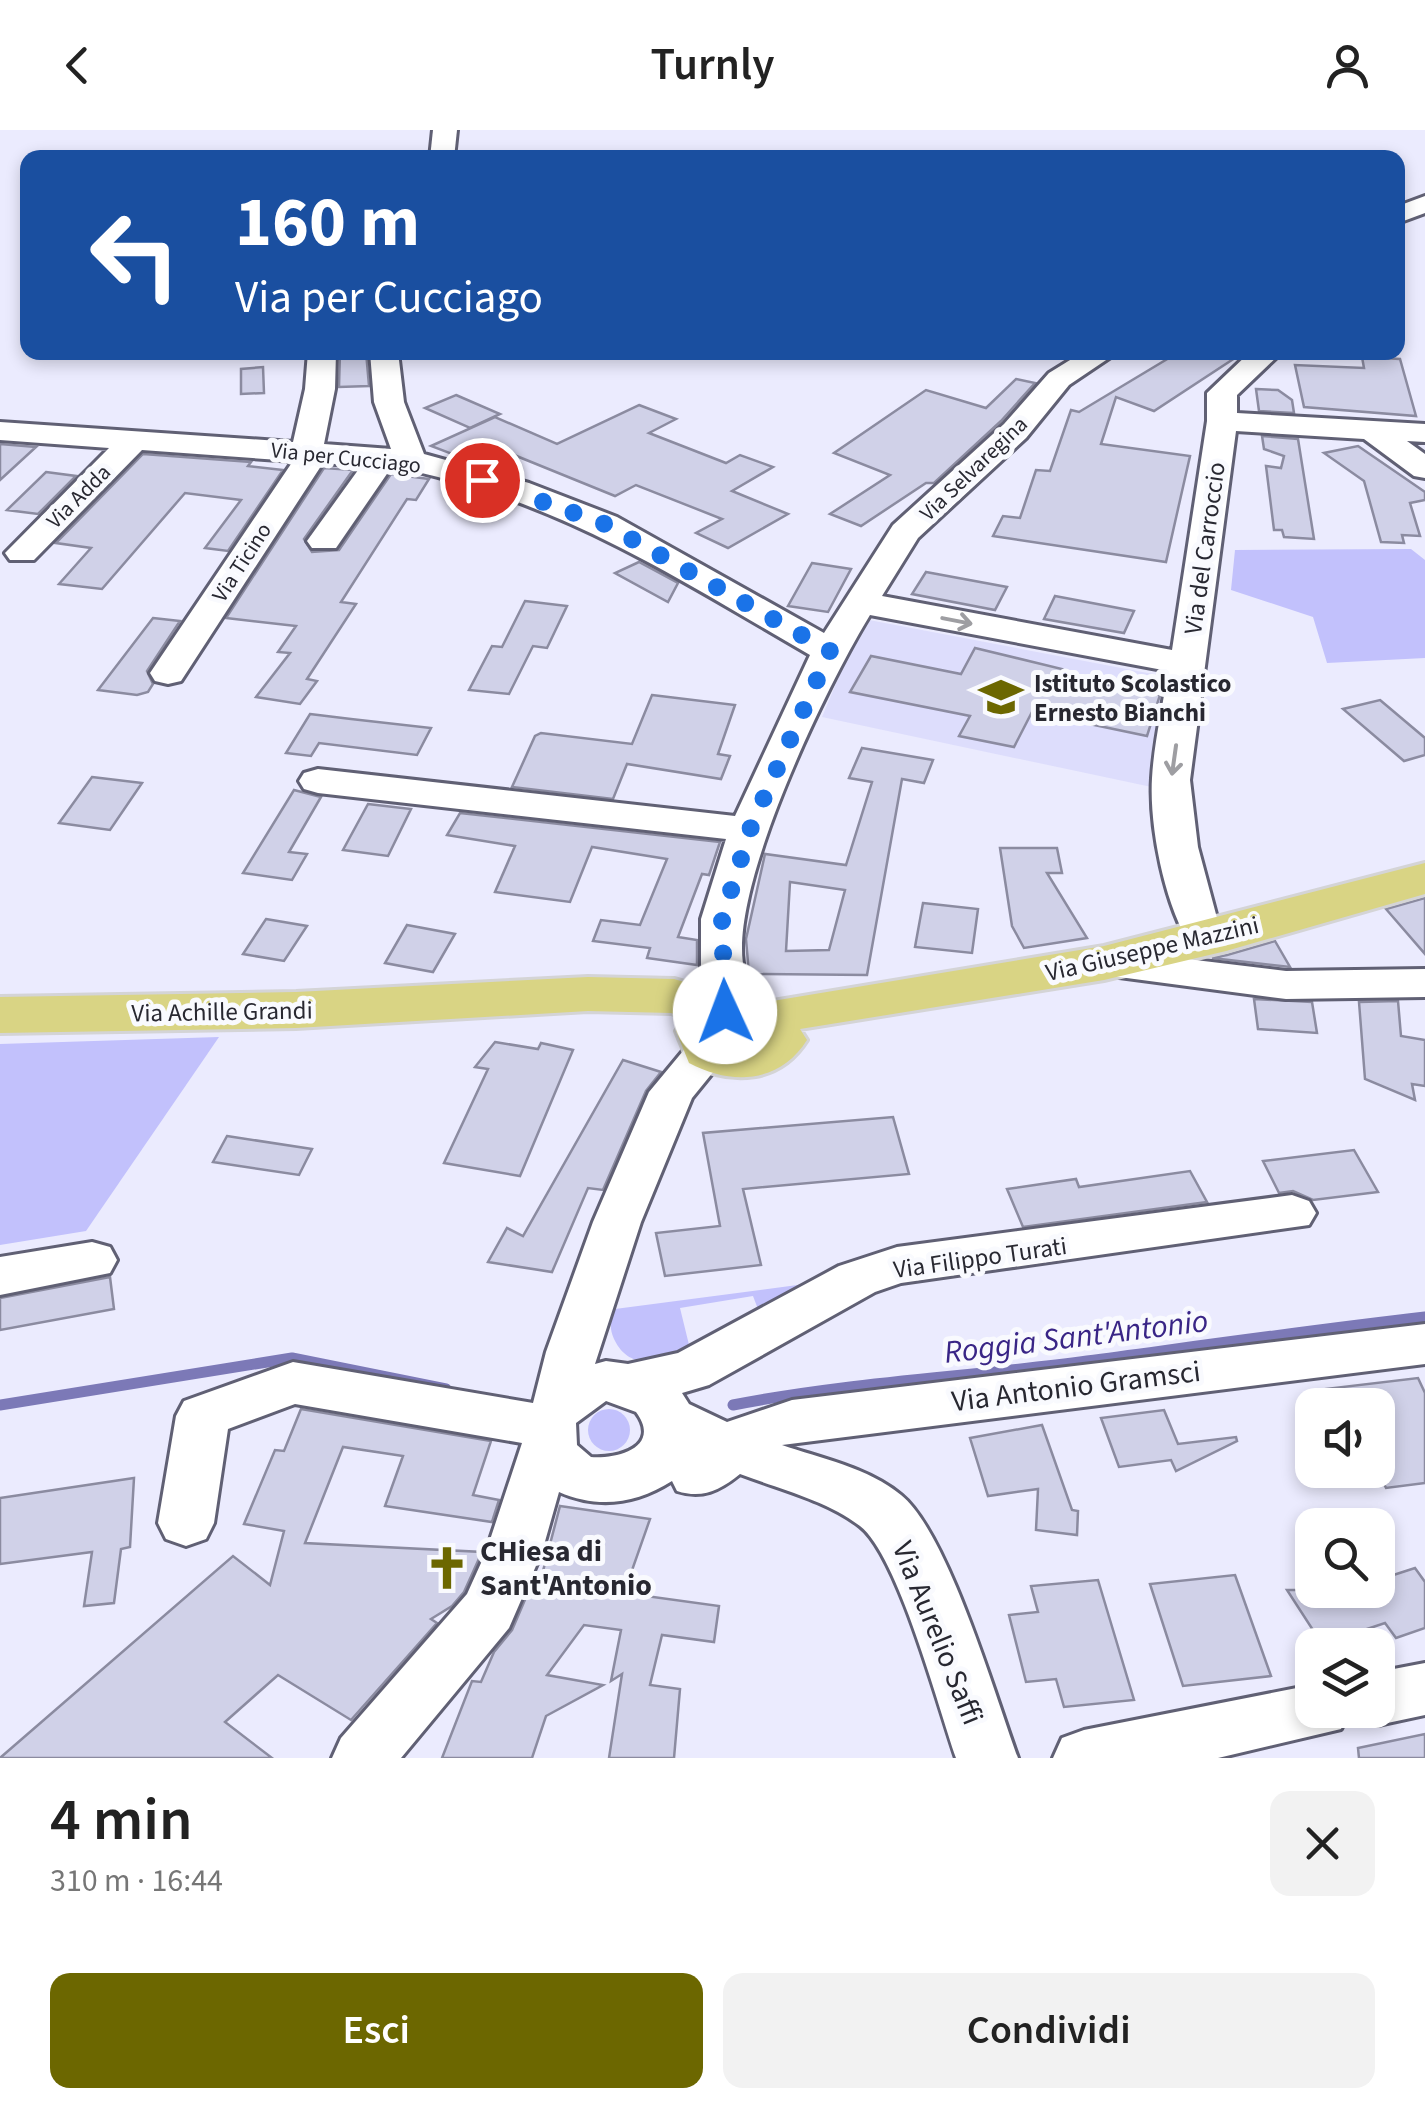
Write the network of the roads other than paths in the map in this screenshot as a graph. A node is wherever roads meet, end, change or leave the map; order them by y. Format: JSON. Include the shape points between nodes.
{"nodes":[{"id":1,"x":322,"y":360,"type":"edge"},
{"id":2,"x":385,"y":360,"type":"edge"},
{"id":3,"x":1091,"y":360,"type":"edge"},
{"id":4,"x":1259,"y":360,"type":"edge"},
{"id":5,"x":1222,"y":421,"type":"junction"},
{"id":6,"x":0,"y":431,"type":"edge"},
{"id":7,"x":1373,"y":431,"type":"junction"},
{"id":8,"x":1425,"y":434,"type":"edge"},
{"id":9,"x":135,"y":440,"type":"junction"},
{"id":10,"x":311,"y":451,"type":"junction"},
{"id":11,"x":397,"y":458,"type":"junction"},
{"id":12,"x":1425,"y":469,"type":"edge"},
{"id":13,"x":324,"y":541,"type":"dead end"},
{"id":14,"x":22,"y":553,"type":"dead end"},
{"id":15,"x":861,"y":602,"type":"junction"},
{"id":16,"x":830,"y":651,"type":"junction"},
{"id":17,"x":1188,"y":664,"type":"junction"},
{"id":18,"x":168,"y":673,"type":"dead end"},
{"id":19,"x":318,"y":781,"type":"dead end"},
{"id":20,"x":750,"y":830,"type":"junction"},
{"id":21,"x":1425,"y":878,"type":"edge"},
{"id":22,"x":1206,"y":939,"type":"junction"},
{"id":23,"x":1104,"y":963,"type":"junction"},
{"id":24,"x":1425,"y":983,"type":"edge"},
{"id":25,"x":0,"y":1015,"type":"edge"},
{"id":26,"x":738,"y":1025,"type":"junction"},
{"id":27,"x":1292,"y":1212,"type":"dead end"},
{"id":28,"x":92,"y":1260,"type":"dead end"},
{"id":29,"x":0,"y":1276,"type":"edge"},
{"id":30,"x":584,"y":1322,"type":"junction"},
{"id":31,"x":1425,"y":1344,"type":"edge"},
{"id":32,"x":657,"y":1393,"type":"junction"},
{"id":33,"x":552,"y":1451,"type":"junction"},
{"id":34,"x":692,"y":1465,"type":"junction"},
{"id":35,"x":186,"y":1523,"type":"dead end"},
{"id":36,"x":1425,"y":1688,"type":"edge"},
{"id":37,"x":1395,"y":1694,"type":"edge"},
{"id":38,"x":1295,"y":1715,"type":"edge"},
{"id":39,"x":363,"y":1758,"type":"edge"},
{"id":40,"x":987,"y":1758,"type":"edge"},
{"id":41,"x":1084,"y":1758,"type":"edge"}],
"edges":[{"from":1,"to":10,"type":"street"},
{"from":2,"to":11,"type":"street"},
{"from":3,"to":15,"type":"street","name":"Via Selvaregina","via":[[1060,379],[1015,432],[905,532]]},
{"from":4,"to":5,"type":"street","name":"Via del Carroccio","via":[[1222,393]]},
{"from":5,"to":7,"type":"street"},
{"from":5,"to":17,"type":"street","name":"Via del Carroccio"},
{"from":6,"to":9,"type":"street","name":"Via per Cucciago"},
{"from":7,"to":8,"type":"street"},
{"from":7,"to":12,"type":"street"},
{"from":9,"to":10,"type":"street","name":"Via per Cucciago"},
{"from":9,"to":14,"type":"street","name":"Via Adda"},
{"from":10,"to":11,"type":"street","name":"Via per Cucciago"},
{"from":10,"to":18,"type":"street","name":"Via Ticino"},
{"from":11,"to":13,"type":"street"},
{"from":11,"to":16,"type":"street","name":"Via per Cucciago","via":[[518,490],[605,524]]},
{"from":15,"to":16,"type":"street","name":"Via Selvaregina"},
{"from":15,"to":17,"type":"street","one_way":true},
{"from":16,"to":20,"type":"street","name":"Via Selvaregina"},
{"from":17,"to":22,"type":"street","name":"Via del Carroccio","one_way":true,"via":[[1171,780],[1178,847]]},
{"from":19,"to":20,"type":"street"},
{"from":20,"to":26,"type":"street","name":"Via Selvaregina","via":[[722,919]]},
{"from":21,"to":22,"type":"main road","name":"Via Giuseppe Mazzini"},
{"from":22,"to":23,"type":"main road","name":"Via Giuseppe Mazzini"},
{"from":23,"to":24,"type":"street","via":[[1286,985]]},
{"from":23,"to":26,"type":"main road","name":"Via Giuseppe Mazzini"},
{"from":25,"to":26,"type":"main road","name":"Via Achille Grandi","via":[[443,1002],[654,1008]]},
{"from":26,"to":30,"type":"street","via":[[672,1092]]},
{"from":27,"to":32,"type":"street","name":"Via Filippo Turati","via":[[898,1265],[858,1279]]},
{"from":28,"to":29,"type":"street"},
{"from":30,"to":32,"type":"street","via":[[597,1350]]},
{"from":30,"to":33,"type":"street"},
{"from":31,"to":34,"type":"street","name":"Via Antonio Gramsci","via":[[792,1421],[762,1428]]},
{"from":32,"to":33,"type":"street","name":"Via Filippo Turati","via":[[589,1384]]},
{"from":32,"to":34,"type":"street","name":"Via Aurelio Saffi"},
{"from":33,"to":34,"type":"street","via":[[612,1481]]},
{"from":33,"to":35,"type":"street","via":[[292,1383],[203,1416]]},
{"from":33,"to":39,"type":"street","via":[[489,1610]]},
{"from":34,"to":40,"type":"street","name":"Via Aurelio Saffi","via":[[828,1487],[882,1511],[904,1536]]},
{"from":36,"to":37,"type":"street"},
{"from":38,"to":41,"type":"street"}]}
